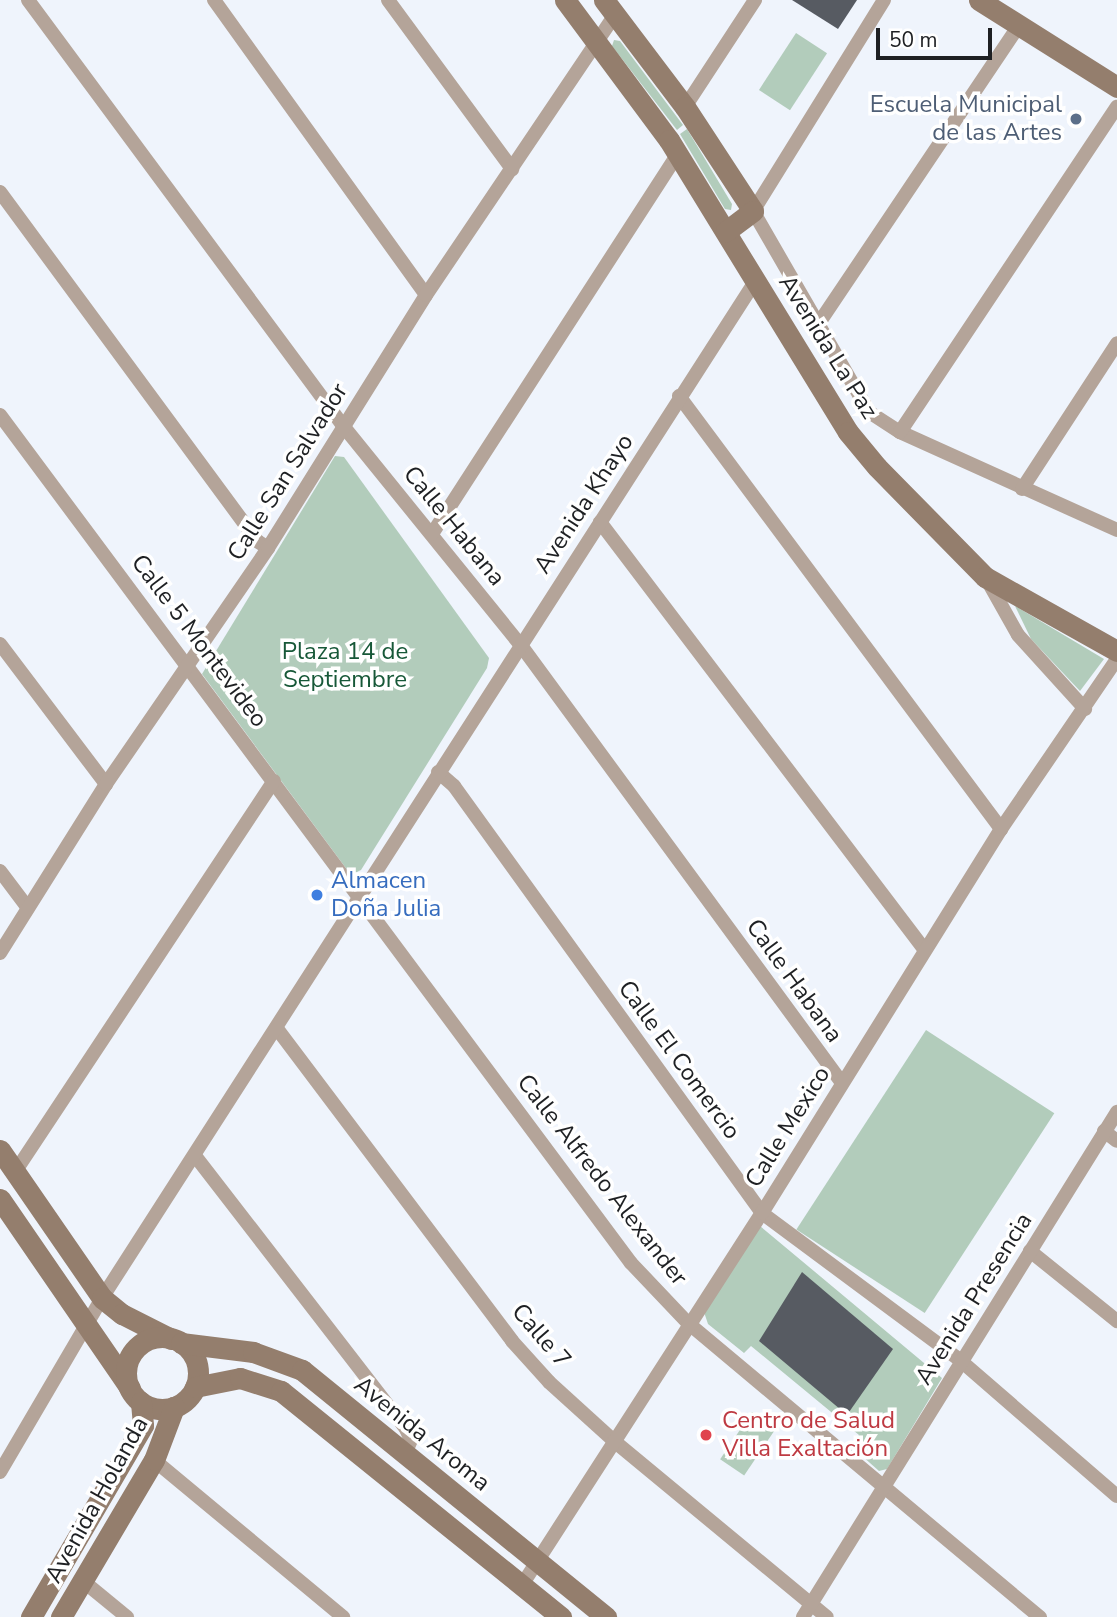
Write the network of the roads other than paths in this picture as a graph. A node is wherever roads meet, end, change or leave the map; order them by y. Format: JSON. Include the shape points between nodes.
{"nodes":[{"id":1,"x":28,"y":0,"type":"edge"},
{"id":2,"x":215,"y":0,"type":"edge"},
{"id":3,"x":388,"y":0,"type":"edge"},
{"id":4,"x":565,"y":0,"type":"edge"},
{"id":5,"x":755,"y":0,"type":"edge"},
{"id":6,"x":884,"y":0,"type":"edge"},
{"id":7,"x":979,"y":0,"type":"edge"},
{"id":8,"x":609,"y":7,"type":"edge"},
{"id":9,"x":1019,"y":25,"type":"junction"},
{"id":10,"x":594,"y":42,"type":"junction"},
{"id":11,"x":1117,"y":87,"type":"edge"},
{"id":12,"x":685,"y":107,"type":"junction"},
{"id":13,"x":1117,"y":107,"type":"edge"},
{"id":14,"x":678,"y":154,"type":"junction"},
{"id":15,"x":512,"y":169,"type":"junction"},
{"id":16,"x":0,"y":192,"type":"edge"},
{"id":17,"x":753,"y":211,"type":"junction"},
{"id":18,"x":726,"y":231,"type":"junction"},
{"id":19,"x":756,"y":280,"type":"junction"},
{"id":20,"x":426,"y":295,"type":"junction"},
{"id":21,"x":819,"y":323,"type":"junction"},
{"id":22,"x":1117,"y":343,"type":"edge"},
{"id":23,"x":679,"y":396,"type":"junction"},
{"id":24,"x":0,"y":415,"type":"edge"},
{"id":25,"x":344,"y":427,"type":"junction"},
{"id":26,"x":900,"y":432,"type":"junction"},
{"id":27,"x":1023,"y":489,"type":"junction"},
{"id":28,"x":600,"y":522,"type":"junction"},
{"id":29,"x":1117,"y":530,"type":"edge"},
{"id":30,"x":432,"y":534,"type":"junction"},
{"id":31,"x":268,"y":548,"type":"junction"},
{"id":32,"x":985,"y":577,"type":"junction"},
{"id":33,"x":0,"y":644,"type":"edge"},
{"id":34,"x":520,"y":644,"type":"junction"},
{"id":35,"x":1117,"y":651,"type":"edge"},
{"id":36,"x":1117,"y":659,"type":"edge"},
{"id":37,"x":189,"y":665,"type":"junction"},
{"id":38,"x":1085,"y":709,"type":"junction"},
{"id":39,"x":438,"y":772,"type":"junction"},
{"id":40,"x":274,"y":781,"type":"junction"},
{"id":41,"x":106,"y":784,"type":"junction"},
{"id":42,"x":1001,"y":829,"type":"junction"},
{"id":43,"x":0,"y":871,"type":"edge"},
{"id":44,"x":361,"y":895,"type":"junction"},
{"id":45,"x":28,"y":908,"type":"junction"},
{"id":46,"x":924,"y":950,"type":"junction"},
{"id":47,"x":0,"y":953,"type":"edge"},
{"id":48,"x":278,"y":1030,"type":"junction"},
{"id":49,"x":842,"y":1083,"type":"junction"},
{"id":50,"x":1117,"y":1112,"type":"edge"},
{"id":51,"x":1104,"y":1131,"type":"junction"},
{"id":52,"x":1117,"y":1141,"type":"edge"},
{"id":53,"x":0,"y":1150,"type":"edge"},
{"id":54,"x":196,"y":1157,"type":"junction"},
{"id":55,"x":15,"y":1172,"type":"junction"},
{"id":56,"x":2,"y":1205,"type":"edge"},
{"id":57,"x":762,"y":1213,"type":"junction"},
{"id":58,"x":1030,"y":1251,"type":"junction"},
{"id":59,"x":103,"y":1298,"type":"junction"},
{"id":60,"x":1117,"y":1321,"type":"edge"},
{"id":61,"x":688,"y":1323,"type":"junction"},
{"id":62,"x":88,"y":1327,"type":"junction"},
{"id":63,"x":176,"y":1341,"type":"junction"},
{"id":64,"x":961,"y":1361,"type":"junction"},
{"id":65,"x":195,"y":1387,"type":"junction"},
{"id":66,"x":135,"y":1395,"type":"junction"},
{"id":67,"x":174,"y":1407,"type":"junction"},
{"id":68,"x":137,"y":1435,"type":"junction"},
{"id":69,"x":614,"y":1441,"type":"junction"},
{"id":70,"x":157,"y":1454,"type":"junction"},
{"id":71,"x":405,"y":1454,"type":"junction"},
{"id":72,"x":0,"y":1472,"type":"edge"},
{"id":73,"x":885,"y":1490,"type":"junction"},
{"id":74,"x":1117,"y":1496,"type":"edge"},
{"id":75,"x":539,"y":1563,"type":"junction"},
{"id":76,"x":83,"y":1581,"type":"junction"},
{"id":77,"x":522,"y":1585,"type":"junction"},
{"id":78,"x":807,"y":1611,"type":"edge"},
{"id":79,"x":31,"y":1617,"type":"edge"},
{"id":80,"x":61,"y":1617,"type":"edge"},
{"id":81,"x":127,"y":1617,"type":"edge"},
{"id":82,"x":343,"y":1617,"type":"edge"},
{"id":83,"x":561,"y":1617,"type":"edge"},
{"id":84,"x":606,"y":1617,"type":"edge"},
{"id":85,"x":827,"y":1617,"type":"edge"},
{"id":86,"x":1041,"y":1617,"type":"edge"}],
"edges":[{"from":1,"to":25,"type":"street","name":"Calle Habana"},
{"from":2,"to":20,"type":"street"},
{"from":3,"to":15,"type":"street"},
{"from":4,"to":10,"type":"street","name":"Avenida La Paz"},
{"from":5,"to":12,"type":"street"},
{"from":6,"to":17,"type":"street"},
{"from":7,"to":9,"type":"street"},
{"from":8,"to":10,"type":"street","name":"Calle San Salvador"},
{"from":8,"to":12,"type":"street","name":"Avenida La Paz"},
{"from":9,"to":11,"type":"street"},
{"from":9,"to":21,"type":"street"},
{"from":10,"to":14,"type":"street","name":"Avenida La Paz"},
{"from":10,"to":15,"type":"street","name":"Calle San Salvador"},
{"from":12,"to":17,"type":"street","name":"Avenida La Paz"},
{"from":13,"to":26,"type":"street"},
{"from":14,"to":18,"type":"street","name":"Avenida La Paz"},
{"from":14,"to":30,"type":"street"},
{"from":15,"to":20,"type":"street","name":"Calle San Salvador"},
{"from":16,"to":31,"type":"street","via":[[257,541]]},
{"from":17,"to":18,"type":"street"},
{"from":17,"to":21,"type":"street","name":"Avenida La Paz"},
{"from":18,"to":19,"type":"street","name":"Avenida La Paz"},
{"from":19,"to":23,"type":"street","name":"Avenida Khayo"},
{"from":19,"to":32,"type":"street","name":"Avenida La Paz","via":[[848,432],[916,511]]},
{"from":20,"to":25,"type":"street","name":"Calle San Salvador"},
{"from":21,"to":26,"type":"street","name":"Avenida La Paz","via":[[869,412]]},
{"from":22,"to":27,"type":"street"},
{"from":23,"to":28,"type":"street","name":"Avenida Khayo"},
{"from":23,"to":42,"type":"street"},
{"from":24,"to":37,"type":"street","name":"Calle 5 Montevideo"},
{"from":25,"to":30,"type":"street","name":"Calle Habana"},
{"from":25,"to":31,"type":"street","name":"Calle San Salvador"},
{"from":26,"to":27,"type":"street","name":"Avenida La Paz"},
{"from":27,"to":29,"type":"street","name":"Avenida La Paz"},
{"from":28,"to":34,"type":"street","name":"Avenida Khayo"},
{"from":28,"to":46,"type":"street"},
{"from":30,"to":34,"type":"street","name":"Calle Habana"},
{"from":31,"to":37,"type":"street","name":"Calle San Salvador"},
{"from":32,"to":35,"type":"street","name":"Avenida La Paz"},
{"from":32,"to":38,"type":"street","via":[[1018,635]]},
{"from":33,"to":41,"type":"street"},
{"from":34,"to":39,"type":"street","name":"Avenida Khayo"},
{"from":34,"to":49,"type":"street","name":"Calle Habana"},
{"from":36,"to":38,"type":"street","name":"Calle Mexico"},
{"from":37,"to":40,"type":"street","name":"Calle 5 Montevideo"},
{"from":37,"to":41,"type":"street","name":"Calle San Salvador"},
{"from":38,"to":42,"type":"street","name":"Calle Mexico"},
{"from":39,"to":44,"type":"street","name":"Avenida Khayo"},
{"from":39,"to":57,"type":"street","name":"Calle El Comercio","via":[[454,786]]},
{"from":40,"to":44,"type":"street","name":"Calle 5 Montevideo"},
{"from":40,"to":55,"type":"street"},
{"from":41,"to":45,"type":"street","name":"Calle San Salvador"},
{"from":42,"to":46,"type":"street","name":"Calle Mexico"},
{"from":43,"to":45,"type":"street"},
{"from":44,"to":48,"type":"street","name":"Avenida Khayo"},
{"from":44,"to":61,"type":"street","name":"Calle Alfredo Alexander","via":[[631,1263]]},
{"from":45,"to":47,"type":"street","name":"Calle San Salvador"},
{"from":46,"to":49,"type":"street","name":"Calle Mexico"},
{"from":48,"to":54,"type":"street","name":"Avenida Khayo"},
{"from":48,"to":69,"type":"street","name":"Calle 7","via":[[512,1341]]},
{"from":49,"to":57,"type":"street","name":"Calle Mexico"},
{"from":50,"to":51,"type":"street","name":"Avenida Presencia"},
{"from":51,"to":52,"type":"street"},
{"from":51,"to":58,"type":"street","name":"Avenida Presencia"},
{"from":53,"to":55,"type":"street","name":"Avenida Aroma"},
{"from":54,"to":59,"type":"street","name":"Avenida Khayo"},
{"from":54,"to":71,"type":"street","via":[[406,1429],[411,1440]]},
{"from":55,"to":59,"type":"street","name":"Avenida Aroma"},
{"from":56,"to":62,"type":"street"},
{"from":57,"to":61,"type":"street","name":"Calle Mexico"},
{"from":57,"to":64,"type":"street","name":"Calle El Comercio"},
{"from":58,"to":60,"type":"street"},
{"from":58,"to":64,"type":"street","name":"Avenida Presencia"},
{"from":59,"to":62,"type":"street","name":"Avenida Khayo"},
{"from":59,"to":63,"type":"street","name":"Avenida Aroma","via":[[122,1314]]},
{"from":61,"to":69,"type":"street","name":"Calle Mexico"},
{"from":61,"to":73,"type":"street","name":"Calle Alfredo Alexander"},
{"from":62,"to":66,"type":"street"},
{"from":62,"to":72,"type":"street","name":"Avenida Khayo"},
{"from":63,"to":65,"type":"street","via":[[195,1358]]},
{"from":63,"to":66,"type":"street","via":[[160,1337],[139,1346],[127,1366]]},
{"from":63,"to":71,"type":"street","name":"Avenida Aroma","via":[[278,1359],[302,1370]]},
{"from":64,"to":73,"type":"street","name":"Avenida Presencia"},
{"from":64,"to":74,"type":"street","name":"Calle El Comercio"},
{"from":65,"to":67,"type":"street"},
{"from":65,"to":77,"type":"street","via":[[240,1378],[281,1391]]},
{"from":66,"to":67,"type":"street","via":[[151,1407]]},
{"from":66,"to":68,"type":"street","name":"Avenida Holanda","via":[[145,1416]]},
{"from":67,"to":70,"type":"street","name":"Avenida Holanda"},
{"from":68,"to":70,"type":"street"},
{"from":68,"to":79,"type":"street","name":"Avenida Holanda"},
{"from":69,"to":75,"type":"street","name":"Calle Mexico"},
{"from":69,"to":78,"type":"street","name":"Calle 7"},
{"from":70,"to":76,"type":"street","name":"Avenida Holanda"},
{"from":70,"to":82,"type":"street"},
{"from":71,"to":75,"type":"street","name":"Avenida Aroma"},
{"from":73,"to":78,"type":"street","name":"Avenida Presencia"},
{"from":73,"to":86,"type":"street","name":"Calle Alfredo Alexander"},
{"from":75,"to":77,"type":"street","name":"Calle Mexico"},
{"from":75,"to":84,"type":"street","name":"Avenida Aroma"},
{"from":76,"to":80,"type":"street","name":"Avenida Holanda"},
{"from":76,"to":81,"type":"street"},
{"from":77,"to":83,"type":"street"},
{"from":78,"to":85,"type":"street","name":"Calle 7"}]}
